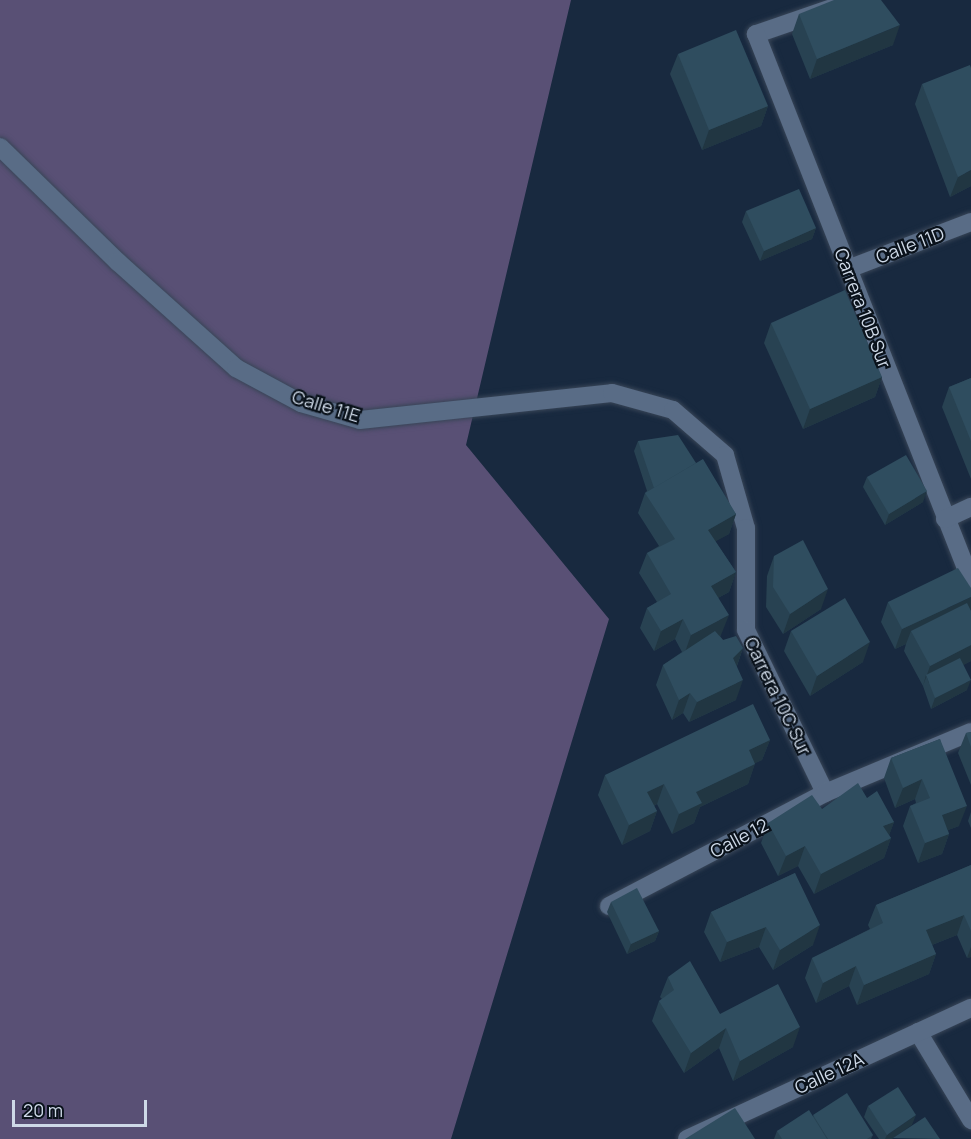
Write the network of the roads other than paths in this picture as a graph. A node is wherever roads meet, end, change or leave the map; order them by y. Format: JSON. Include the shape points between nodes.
{"nodes":[{"id":1,"x":855,"y":0,"type":"edge"},
{"id":2,"x":0,"y":147,"type":"edge"},
{"id":3,"x":971,"y":222,"type":"edge"},
{"id":4,"x":848,"y":269,"type":"junction"},
{"id":5,"x":725,"y":455,"type":"joint"},
{"id":6,"x":971,"y":507,"type":"edge"},
{"id":7,"x":945,"y":519,"type":"junction"},
{"id":8,"x":971,"y":581,"type":"edge"},
{"id":9,"x":971,"y":732,"type":"edge"},
{"id":10,"x":825,"y":793,"type":"junction"},
{"id":11,"x":609,"y":906,"type":"edge"},
{"id":12,"x":971,"y":1008,"type":"edge"},
{"id":13,"x":918,"y":1032,"type":"junction"},
{"id":14,"x":737,"y":1115,"type":"junction"},
{"id":15,"x":971,"y":1120,"type":"edge"},
{"id":16,"x":748,"y":1131,"type":"edge"},
{"id":17,"x":687,"y":1139,"type":"edge"}],
"edges":[{"from":1,"to":4,"type":"street","name":"Carrera 10B Sur","via":[[756,34]]},
{"from":2,"to":5,"type":"street","name":"Calle 11E","via":[[118,262],[236,368],[301,403],[360,420],[612,393],[673,410]]},
{"from":3,"to":4,"type":"street","name":"Calle 11D"},
{"from":4,"to":7,"type":"street","name":"Carrera 10B Sur"},
{"from":5,"to":10,"type":"street","name":"Carrera 10C Sur","via":[[746,528],[746,630]]},
{"from":6,"to":7,"type":"street"},
{"from":7,"to":8,"type":"street","name":"Carrera 10B Sur"},
{"from":9,"to":10,"type":"street","name":"Calle 12"},
{"from":10,"to":11,"type":"street","name":"Calle 12"},
{"from":12,"to":13,"type":"street","name":"Calle 12A"},
{"from":13,"to":14,"type":"street","name":"Calle 12A"},
{"from":13,"to":15,"type":"street"},
{"from":14,"to":16,"type":"street"},
{"from":14,"to":17,"type":"street","name":"Calle 12A"}]}
